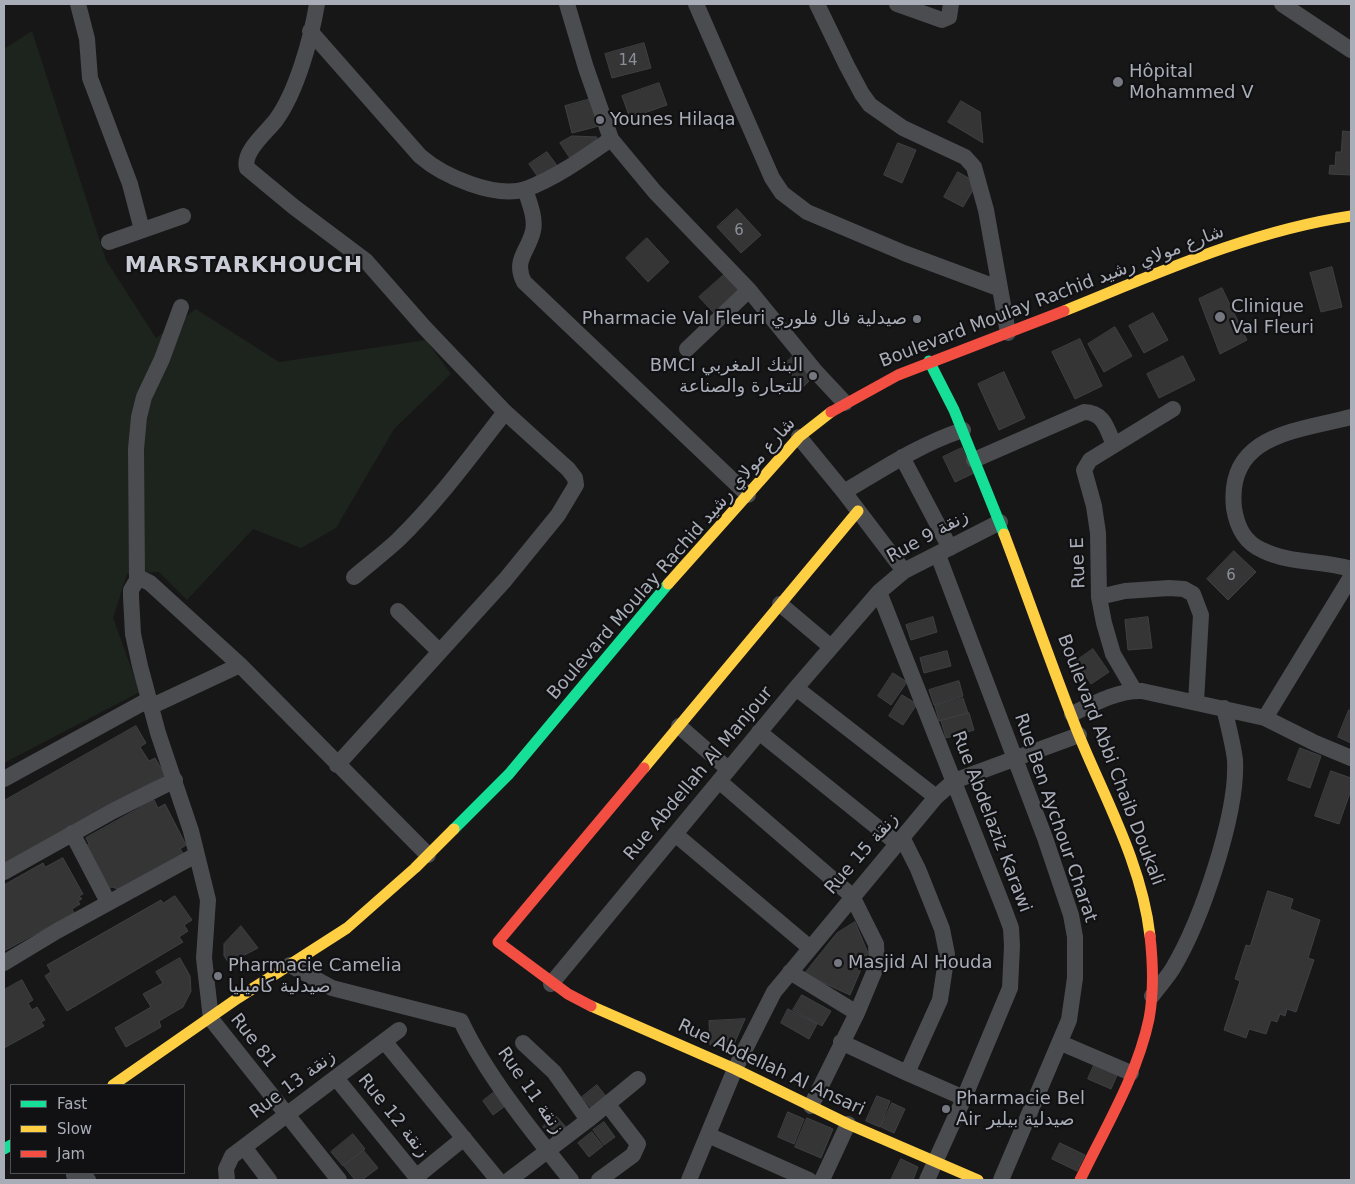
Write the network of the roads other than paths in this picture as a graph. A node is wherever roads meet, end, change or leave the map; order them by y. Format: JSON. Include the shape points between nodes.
{"nodes":[{"id":1,"x":78,"y":4,"type":"edge"},
{"id":2,"x":317,"y":4,"type":"edge"},
{"id":3,"x":567,"y":4,"type":"edge"},
{"id":4,"x":696,"y":4,"type":"edge"},
{"id":5,"x":817,"y":4,"type":"edge"},
{"id":6,"x":898,"y":4,"type":"edge"},
{"id":7,"x":951,"y":4,"type":"edge"},
{"id":8,"x":1282,"y":4,"type":"edge"},
{"id":9,"x":310,"y":31,"type":"junction"},
{"id":10,"x":1351,"y":50,"type":"edge"},
{"id":11,"x":611,"y":138,"type":"junction"},
{"id":12,"x":525,"y":189,"type":"junction"},
{"id":13,"x":183,"y":216,"type":"dead end"},
{"id":14,"x":1351,"y":216,"type":"edge"},
{"id":15,"x":142,"y":230,"type":"junction"},
{"id":16,"x":110,"y":242,"type":"dead end"},
{"id":17,"x":998,"y":288,"type":"junction"},
{"id":18,"x":749,"y":290,"type":"junction"},
{"id":19,"x":181,"y":307,"type":"dead end"},
{"id":20,"x":1008,"y":333,"type":"junction"},
{"id":21,"x":687,"y":349,"type":"dead end"},
{"id":22,"x":929,"y":361,"type":"junction"},
{"id":23,"x":845,"y":403,"type":"junction"},
{"id":24,"x":1173,"y":409,"type":"dead end"},
{"id":25,"x":505,"y":412,"type":"junction"},
{"id":26,"x":1351,"y":417,"type":"edge"},
{"id":27,"x":963,"y":430,"type":"junction"},
{"id":28,"x":799,"y":437,"type":"junction"},
{"id":29,"x":1114,"y":445,"type":"junction"},
{"id":30,"x":902,"y":457,"type":"junction"},
{"id":31,"x":974,"y":460,"type":"junction"},
{"id":32,"x":844,"y":492,"type":"junction"},
{"id":33,"x":748,"y":495,"type":"junction"},
{"id":34,"x":858,"y":511,"type":"junction"},
{"id":35,"x":1000,"y":522,"type":"junction"},
{"id":36,"x":944,"y":552,"type":"junction"},
{"id":37,"x":1351,"y":569,"type":"edge"},
{"id":38,"x":904,"y":572,"type":"junction"},
{"id":39,"x":354,"y":577,"type":"dead end"},
{"id":40,"x":1351,"y":577,"type":"edge"},
{"id":41,"x":137,"y":580,"type":"junction"},
{"id":42,"x":879,"y":592,"type":"junction"},
{"id":43,"x":1099,"y":596,"type":"junction"},
{"id":44,"x":780,"y":604,"type":"junction"},
{"id":45,"x":398,"y":611,"type":"dead end"},
{"id":46,"x":831,"y":646,"type":"junction"},
{"id":47,"x":439,"y":651,"type":"junction"},
{"id":48,"x":240,"y":665,"type":"junction"},
{"id":49,"x":796,"y":688,"type":"junction"},
{"id":50,"x":1134,"y":690,"type":"junction"},
{"id":51,"x":1196,"y":702,"type":"junction"},
{"id":52,"x":149,"y":703,"type":"junction"},
{"id":53,"x":1224,"y":708,"type":"junction"},
{"id":54,"x":1072,"y":714,"type":"junction"},
{"id":55,"x":1265,"y":718,"type":"junction"},
{"id":56,"x":679,"y":726,"type":"junction"},
{"id":57,"x":759,"y":732,"type":"junction"},
{"id":58,"x":1079,"y":736,"type":"junction"},
{"id":59,"x":1351,"y":758,"type":"edge"},
{"id":60,"x":1015,"y":759,"type":"junction"},
{"id":61,"x":337,"y":765,"type":"junction"},
{"id":62,"x":724,"y":775,"type":"junction"},
{"id":63,"x":4,"y":779,"type":"edge"},
{"id":64,"x":175,"y":780,"type":"junction"},
{"id":65,"x":954,"y":781,"type":"junction"},
{"id":66,"x":936,"y":797,"type":"junction"},
{"id":67,"x":72,"y":833,"type":"junction"},
{"id":68,"x":675,"y":834,"type":"junction"},
{"id":69,"x":901,"y":842,"type":"junction"},
{"id":70,"x":196,"y":855,"type":"junction"},
{"id":71,"x":428,"y":855,"type":"junction"},
{"id":72,"x":4,"y":872,"type":"edge"},
{"id":73,"x":852,"y":896,"type":"junction"},
{"id":74,"x":108,"y":902,"type":"junction"},
{"id":75,"x":809,"y":947,"type":"junction"},
{"id":76,"x":4,"y":963,"type":"edge"},
{"id":77,"x":290,"y":965,"type":"junction"},
{"id":78,"x":790,"y":972,"type":"junction"},
{"id":79,"x":552,"y":984,"type":"junction"},
{"id":80,"x":1152,"y":996,"type":"junction"},
{"id":81,"x":857,"y":1013,"type":"junction"},
{"id":82,"x":211,"y":1020,"type":"junction"},
{"id":83,"x":400,"y":1030,"type":"dead end"},
{"id":84,"x":384,"y":1042,"type":"junction"},
{"id":85,"x":841,"y":1042,"type":"junction"},
{"id":86,"x":1061,"y":1042,"type":"junction"},
{"id":87,"x":523,"y":1043,"type":"dead end"},
{"id":88,"x":735,"y":1069,"type":"junction"},
{"id":89,"x":907,"y":1073,"type":"junction"},
{"id":90,"x":1130,"y":1073,"type":"junction"},
{"id":91,"x":336,"y":1078,"type":"junction"},
{"id":92,"x":638,"y":1079,"type":"dead end"},
{"id":93,"x":115,"y":1084,"type":"edge"},
{"id":94,"x":964,"y":1098,"type":"junction"},
{"id":95,"x":608,"y":1105,"type":"junction"},
{"id":96,"x":811,"y":1106,"type":"junction"},
{"id":97,"x":286,"y":1117,"type":"junction"},
{"id":98,"x":588,"y":1120,"type":"junction"},
{"id":99,"x":848,"y":1124,"type":"junction"},
{"id":100,"x":708,"y":1135,"type":"junction"},
{"id":101,"x":464,"y":1138,"type":"junction"},
{"id":102,"x":244,"y":1147,"type":"junction"},
{"id":103,"x":547,"y":1151,"type":"junction"},
{"id":104,"x":935,"y":1161,"type":"junction"},
{"id":105,"x":417,"y":1178,"type":"edge"},
{"id":106,"x":227,"y":1180,"type":"edge"},
{"id":107,"x":269,"y":1180,"type":"edge"},
{"id":108,"x":339,"y":1180,"type":"edge"},
{"id":109,"x":498,"y":1180,"type":"edge"},
{"id":110,"x":508,"y":1180,"type":"edge"},
{"id":111,"x":571,"y":1180,"type":"edge"},
{"id":112,"x":599,"y":1180,"type":"edge"},
{"id":113,"x":689,"y":1180,"type":"edge"},
{"id":114,"x":809,"y":1180,"type":"edge"},
{"id":115,"x":822,"y":1180,"type":"edge"},
{"id":116,"x":927,"y":1180,"type":"edge"},
{"id":117,"x":978,"y":1180,"type":"edge"},
{"id":118,"x":1001,"y":1180,"type":"edge"},
{"id":119,"x":1080,"y":1180,"type":"edge"}],
"edges":[{"from":1,"to":15,"type":"street","via":[[85,25],[92,84],[130,184]]},
{"from":2,"to":9,"type":"street"},
{"from":3,"to":11,"type":"street"},
{"from":4,"to":17,"type":"street","via":[[772,178],[782,193],[816,216]]},
{"from":5,"to":17,"type":"street","via":[[855,82],[870,104],[903,128],[965,157],[974,167],[986,210]]},
{"from":6,"to":7,"type":"street","via":[[942,20],[949,17]]},
{"from":8,"to":10,"type":"street"},
{"from":9,"to":12,"type":"street","via":[[408,144],[430,164],[474,185],[509,191]]},
{"from":9,"to":25,"type":"street","via":[[292,93],[250,153],[247,168],[366,261],[424,328]]},
{"from":11,"to":12,"type":"street","via":[[571,166]]},
{"from":11,"to":18,"type":"street","via":[[655,192]]},
{"from":12,"to":33,"type":"street","via":[[534,220],[533,231],[519,265],[524,282]]},
{"from":13,"to":15,"type":"street"},
{"from":14,"to":20,"type":"street","name":"Boulevard Moulay Rachid شارع مولاي رشيد","via":[[1288,228],[1234,245]]},
{"from":15,"to":16,"type":"street"},
{"from":17,"to":20,"type":"street"},
{"from":18,"to":21,"type":"street"},
{"from":18,"to":23,"type":"street"},
{"from":19,"to":41,"type":"street","via":[[144,397],[139,418],[136,449]]},
{"from":20,"to":22,"type":"street","name":"Boulevard Moulay Rachid شارع مولاي رشيد"},
{"from":22,"to":23,"type":"street","name":"Boulevard Moulay Rachid شارع مولاي رشيد","via":[[878,383]]},
{"from":22,"to":27,"type":"street","name":"Boulevard Abbi Chaib Doukali"},
{"from":23,"to":28,"type":"street","name":"Boulevard Moulay Rachid شارع مولاي رشيد"},
{"from":24,"to":29,"type":"street","name":"Rue E"},
{"from":25,"to":39,"type":"street","via":[[425,512]]},
{"from":25,"to":47,"type":"street","via":[[568,470],[576,485],[558,515],[505,580]]},
{"from":26,"to":37,"type":"street","via":[[1271,438],[1256,446],[1242,460],[1233,496],[1240,531],[1260,550],[1278,558]]},
{"from":27,"to":30,"type":"street"},
{"from":27,"to":31,"type":"street","name":"Boulevard Abbi Chaib Doukali"},
{"from":28,"to":32,"type":"street"},
{"from":28,"to":33,"type":"street","name":"Boulevard Moulay Rachid شارع مولاي رشيد"},
{"from":29,"to":31,"type":"street","via":[[1105,422],[1096,414],[1084,412]]},
{"from":29,"to":43,"type":"street","name":"Rue E","via":[[1090,460],[1084,470],[1098,533]]},
{"from":30,"to":32,"type":"street"},
{"from":30,"to":36,"type":"street","name":"Rue Ben Aychour Charat"},
{"from":31,"to":35,"type":"street","name":"Boulevard Abbi Chaib Doukali"},
{"from":32,"to":34,"type":"street"},
{"from":33,"to":71,"type":"street","name":"Boulevard Moulay Rachid شارع مولاي رشيد","via":[[646,609],[509,774]]},
{"from":34,"to":38,"type":"street"},
{"from":34,"to":44,"type":"street"},
{"from":35,"to":36,"type":"street","name":"Rue 9 زنقة"},
{"from":35,"to":54,"type":"street","name":"Boulevard Abbi Chaib Doukali"},
{"from":36,"to":38,"type":"street","name":"Rue 9 زنقة"},
{"from":36,"to":60,"type":"street","name":"Rue Ben Aychour Charat"},
{"from":38,"to":42,"type":"street","name":"Rue 9 زنقة"},
{"from":40,"to":55,"type":"street"},
{"from":41,"to":48,"type":"street","via":[[150,583]]},
{"from":41,"to":52,"type":"street","via":[[131,590],[133,634]]},
{"from":42,"to":46,"type":"street","name":"Rue Abdellah Al Manjour"},
{"from":42,"to":65,"type":"street","name":"Rue Abdelaziz Karawi"},
{"from":43,"to":50,"type":"street","name":"Rue E","via":[[1113,654]]},
{"from":43,"to":51,"type":"street","via":[[1169,588],[1184,589],[1193,594],[1201,615]]},
{"from":44,"to":46,"type":"street"},
{"from":44,"to":56,"type":"street"},
{"from":45,"to":47,"type":"street"},
{"from":46,"to":49,"type":"street","name":"Rue Abdellah Al Manjour"},
{"from":47,"to":61,"type":"street"},
{"from":48,"to":52,"type":"street"},
{"from":48,"to":61,"type":"street"},
{"from":49,"to":57,"type":"street","name":"Rue Abdellah Al Manjour"},
{"from":49,"to":66,"type":"street"},
{"from":50,"to":51,"type":"street"},
{"from":50,"to":54,"type":"street"},
{"from":51,"to":53,"type":"street"},
{"from":52,"to":63,"type":"street"},
{"from":52,"to":64,"type":"street"},
{"from":53,"to":55,"type":"street"},
{"from":53,"to":80,"type":"street","via":[[1235,759],[1227,821],[1206,893],[1187,942]]},
{"from":54,"to":58,"type":"street","name":"Boulevard Abbi Chaib Doukali"},
{"from":55,"to":59,"type":"street"},
{"from":56,"to":62,"type":"street"},
{"from":56,"to":79,"type":"street","name":"Rue Abdellah Al Ansari","via":[[498,942]]},
{"from":57,"to":62,"type":"street","name":"Rue Abdellah Al Manjour"},
{"from":57,"to":69,"type":"street"},
{"from":58,"to":60,"type":"street","name":"Rue 15 زنقة"},
{"from":58,"to":80,"type":"street","name":"Boulevard Abbi Chaib Doukali","via":[[1128,849],[1144,896],[1152,954]]},
{"from":60,"to":65,"type":"street","name":"Rue 15 زنقة"},
{"from":60,"to":86,"type":"street","name":"Rue Ben Aychour Charat","via":[[1073,924],[1074,1004]]},
{"from":61,"to":71,"type":"street"},
{"from":62,"to":68,"type":"street","name":"Rue Abdellah Al Manjour"},
{"from":62,"to":73,"type":"street"},
{"from":64,"to":67,"type":"street"},
{"from":64,"to":70,"type":"street"},
{"from":65,"to":66,"type":"street","name":"Rue 15 زنقة"},
{"from":65,"to":94,"type":"street","name":"Rue Abdelaziz Karawi","via":[[1011,928],[1013,975]]},
{"from":66,"to":69,"type":"street","name":"Rue 15 زنقة"},
{"from":67,"to":72,"type":"street"},
{"from":67,"to":74,"type":"street"},
{"from":68,"to":75,"type":"street"},
{"from":68,"to":79,"type":"street","name":"Rue Abdellah Al Manjour"},
{"from":69,"to":73,"type":"street","name":"Rue 15 زنقة"},
{"from":69,"to":89,"type":"street","via":[[918,869],[942,929],[947,954],[940,1000]]},
{"from":70,"to":74,"type":"street"},
{"from":70,"to":82,"type":"street","via":[[208,900],[204,958]]},
{"from":71,"to":77,"type":"street","name":"Boulevard Moulay Rachid شارع مولاي رشيد","via":[[348,928]]},
{"from":73,"to":75,"type":"street","name":"Rue 15 زنقة"},
{"from":73,"to":81,"type":"street","via":[[876,944],[878,958]]},
{"from":74,"to":76,"type":"street"},
{"from":75,"to":78,"type":"street","name":"Rue 15 زنقة"},
{"from":77,"to":82,"type":"street","name":"Boulevard Moulay Rachid شارع مولاي رشيد","via":[[238,998]]},
{"from":77,"to":103,"type":"street","name":"Rue 11 زنقة","via":[[332,988],[461,1021],[480,1056]]},
{"from":78,"to":81,"type":"street"},
{"from":78,"to":88,"type":"street","name":"Rue 15 زنقة","via":[[774,992]]},
{"from":79,"to":88,"type":"street","name":"Rue Abdellah Al Ansari","via":[[614,1017]]},
{"from":80,"to":90,"type":"street","name":"Boulevard Abbi Chaib Doukali","via":[[1148,1021]]},
{"from":81,"to":85,"type":"street"},
{"from":82,"to":93,"type":"street","name":"Boulevard Moulay Rachid شارع مولاي رشيد"},
{"from":82,"to":97,"type":"street","name":"Rue 81"},
{"from":83,"to":84,"type":"street","name":"Rue 13 زنقة"},
{"from":84,"to":91,"type":"street","name":"Rue 13 زنقة"},
{"from":84,"to":101,"type":"street"},
{"from":85,"to":89,"type":"street"},
{"from":85,"to":96,"type":"street"},
{"from":86,"to":90,"type":"street"},
{"from":86,"to":118,"type":"street","name":"Rue Ben Aychour Charat"},
{"from":87,"to":98,"type":"street","via":[[554,1072]]},
{"from":88,"to":96,"type":"street","name":"Rue Abdellah Al Ansari"},
{"from":88,"to":100,"type":"street","name":"Rue 15 زنقة"},
{"from":89,"to":94,"type":"street"},
{"from":90,"to":119,"type":"street","name":"Boulevard Abbi Chaib Doukali"},
{"from":91,"to":97,"type":"street","name":"Rue 13 زنقة"},
{"from":91,"to":105,"type":"street","name":"Rue 12 زنقة"},
{"from":92,"to":95,"type":"street"},
{"from":94,"to":104,"type":"street","name":"Rue Abdelaziz Karawi"},
{"from":95,"to":98,"type":"street"},
{"from":95,"to":112,"type":"street","via":[[638,1144],[633,1155]]},
{"from":96,"to":99,"type":"street","name":"Rue Abdellah Al Ansari"},
{"from":97,"to":102,"type":"street","name":"Rue 13 زنقة"},
{"from":97,"to":108,"type":"street","name":"Rue 81"},
{"from":98,"to":103,"type":"street"},
{"from":99,"to":104,"type":"street","name":"Rue Abdellah Al Ansari"},
{"from":99,"to":115,"type":"street"},
{"from":100,"to":113,"type":"street","name":"Rue 15 زنقة"},
{"from":100,"to":114,"type":"street"},
{"from":101,"to":105,"type":"street"},
{"from":101,"to":109,"type":"street"},
{"from":102,"to":106,"type":"street","name":"Rue 13 زنقة","via":[[229,1160]]},
{"from":102,"to":107,"type":"street"},
{"from":103,"to":110,"type":"street"},
{"from":103,"to":111,"type":"street","name":"Rue 11 زنقة"},
{"from":104,"to":116,"type":"street","name":"Rue Abdelaziz Karawi"},
{"from":104,"to":117,"type":"street","name":"Rue Abdellah Al Ansari"}]}
